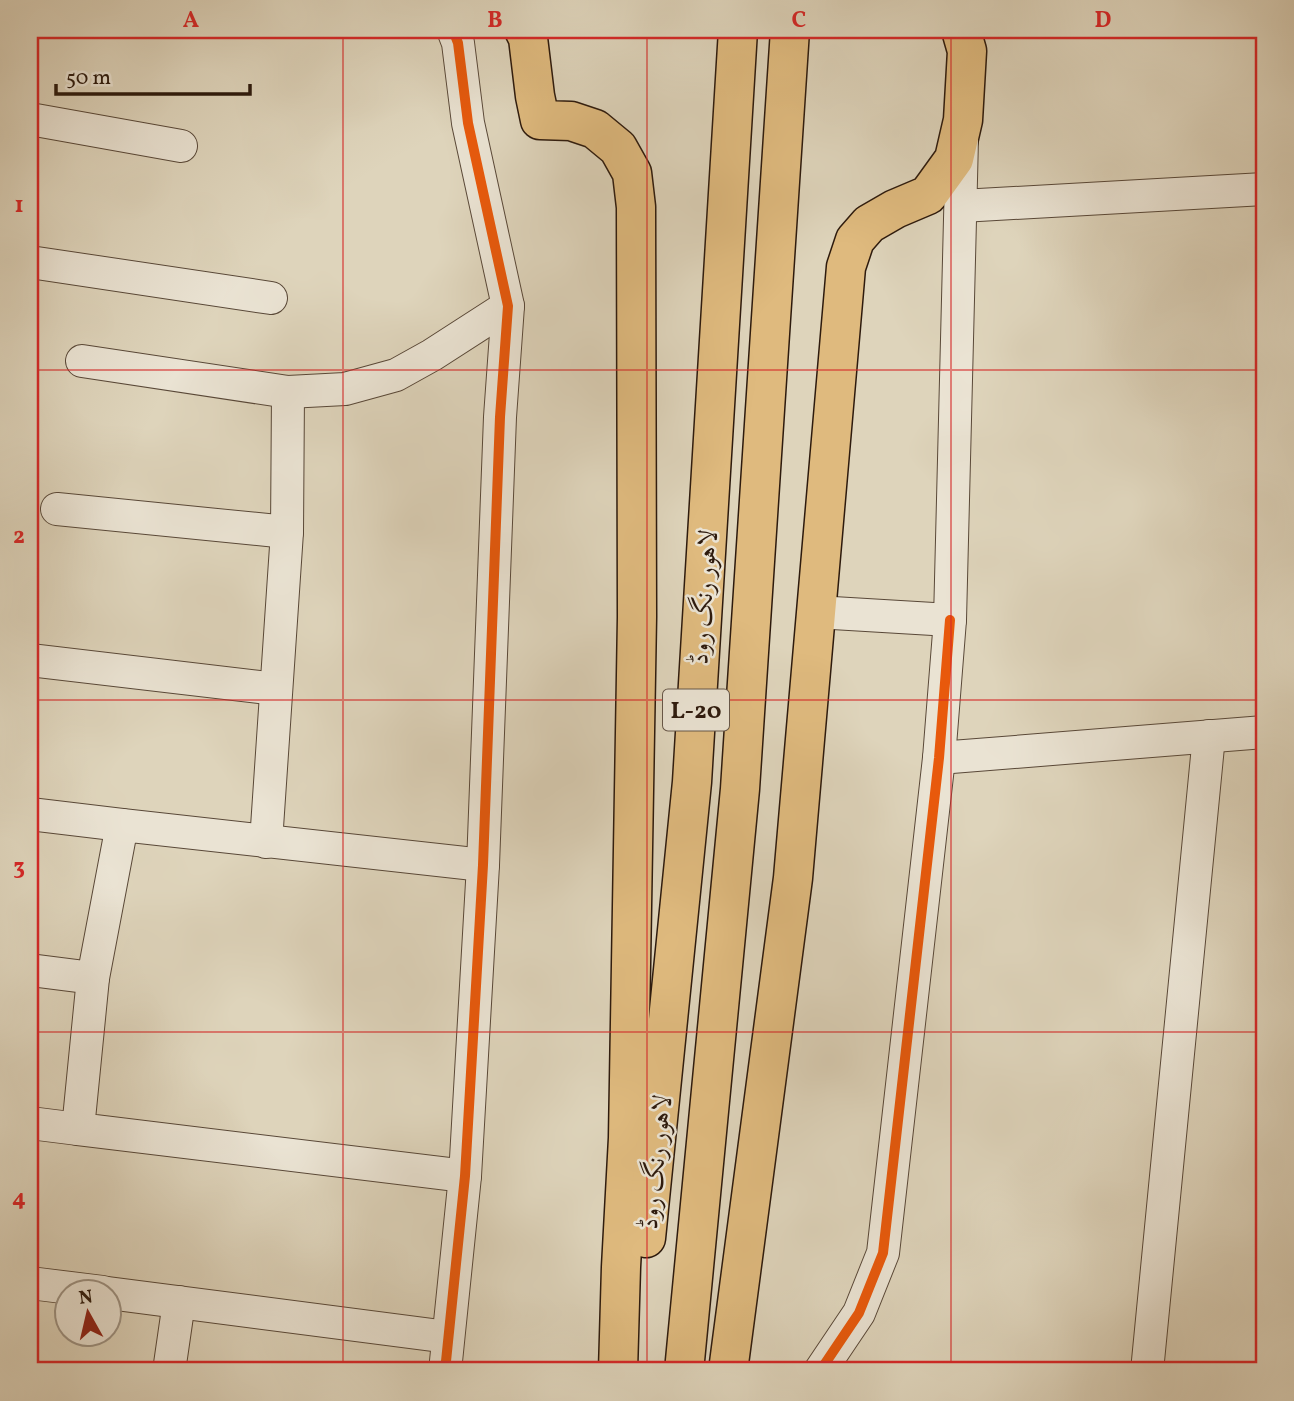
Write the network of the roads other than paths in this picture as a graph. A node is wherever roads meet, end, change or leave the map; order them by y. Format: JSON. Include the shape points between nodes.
{"nodes":[{"id":1,"x":453,"y":30,"type":"edge"},
{"id":2,"x":528,"y":33,"type":"edge"},
{"id":3,"x":968,"y":37,"type":"edge"},
{"id":4,"x":738,"y":38,"type":"edge"},
{"id":5,"x":789,"y":40,"type":"edge"},
{"id":6,"x":30,"y":119,"type":"edge"},
{"id":7,"x":963,"y":120,"type":"junction"},
{"id":8,"x":181,"y":146,"type":"dead end"},
{"id":9,"x":1264,"y":188,"type":"edge"},
{"id":10,"x":961,"y":206,"type":"junction"},
{"id":11,"x":30,"y":262,"type":"edge"},
{"id":12,"x":271,"y":298,"type":"dead end"},
{"id":13,"x":508,"y":306,"type":"junction"},
{"id":14,"x":82,"y":361,"type":"dead end"},
{"id":15,"x":288,"y":392,"type":"junction"},
{"id":16,"x":57,"y":509,"type":"dead end"},
{"id":17,"x":287,"y":532,"type":"junction"},
{"id":18,"x":816,"y":612,"type":"junction"},
{"id":19,"x":950,"y":620,"type":"junction"},
{"id":20,"x":30,"y":660,"type":"edge"},
{"id":21,"x":276,"y":689,"type":"junction"},
{"id":22,"x":1264,"y":732,"type":"edge"},
{"id":23,"x":1209,"y":736,"type":"junction"},
{"id":24,"x":939,"y":758,"type":"junction"},
{"id":25,"x":30,"y":814,"type":"edge"},
{"id":26,"x":122,"y":825,"type":"junction"},
{"id":27,"x":266,"y":842,"type":"junction"},
{"id":28,"x":483,"y":865,"type":"junction"},
{"id":29,"x":30,"y":970,"type":"edge"},
{"id":30,"x":93,"y":978,"type":"junction"},
{"id":31,"x":30,"y":1123,"type":"edge"},
{"id":32,"x":78,"y":1129,"type":"junction"},
{"id":33,"x":465,"y":1176,"type":"junction"},
{"id":34,"x":30,"y":1283,"type":"edge"},
{"id":35,"x":52,"y":1286,"type":"edge"},
{"id":36,"x":122,"y":1295,"type":"edge"},
{"id":37,"x":179,"y":1302,"type":"junction"},
{"id":38,"x":448,"y":1337,"type":"junction"},
{"id":39,"x":169,"y":1371,"type":"edge"},
{"id":40,"x":445,"y":1371,"type":"edge"},
{"id":41,"x":618,"y":1371,"type":"edge"},
{"id":42,"x":631,"y":1371,"type":"edge"},
{"id":43,"x":684,"y":1371,"type":"edge"},
{"id":44,"x":728,"y":1371,"type":"edge"},
{"id":45,"x":820,"y":1371,"type":"edge"},
{"id":46,"x":1147,"y":1371,"type":"edge"}],
"edges":[{"from":1,"to":13,"type":"street"},
{"from":2,"to":41,"type":"highway","via":[[540,120],[571,121],[595,129],[618,148],[632,173],[636,208],[637,645],[628,1138]]},
{"from":3,"to":7,"type":"highway"},
{"from":4,"to":42,"type":"highway","name":"لاہور رنگ روڈ","number":"L-20","via":[[692,782]]},
{"from":5,"to":43,"type":"highway","name":"لاہور رنگ روڈ","number":"L-20","via":[[740,789]]},
{"from":6,"to":8,"type":"street"},
{"from":7,"to":10,"type":"street"},
{"from":7,"to":18,"type":"highway","via":[[954,159],[928,195],[869,224],[855,240],[846,267]]},
{"from":9,"to":10,"type":"street"},
{"from":10,"to":19,"type":"street"},
{"from":11,"to":12,"type":"street"},
{"from":13,"to":15,"type":"street","via":[[396,375],[345,389]]},
{"from":13,"to":28,"type":"street"},
{"from":14,"to":15,"type":"street"},
{"from":15,"to":17,"type":"street"},
{"from":16,"to":17,"type":"street"},
{"from":17,"to":21,"type":"street"},
{"from":18,"to":19,"type":"street"},
{"from":18,"to":44,"type":"highway","via":[[793,878]]},
{"from":19,"to":24,"type":"street"},
{"from":20,"to":21,"type":"street"},
{"from":21,"to":27,"type":"street"},
{"from":22,"to":23,"type":"street"},
{"from":23,"to":24,"type":"street"},
{"from":23,"to":46,"type":"street"},
{"from":24,"to":45,"type":"street","via":[[883,1253],[859,1313]]},
{"from":25,"to":26,"type":"street"},
{"from":26,"to":27,"type":"street"},
{"from":26,"to":30,"type":"street"},
{"from":27,"to":28,"type":"street"},
{"from":28,"to":33,"type":"street"},
{"from":29,"to":30,"type":"street"},
{"from":30,"to":32,"type":"street"},
{"from":31,"to":32,"type":"street"},
{"from":32,"to":33,"type":"street"},
{"from":33,"to":38,"type":"street"},
{"from":34,"to":35,"type":"street"},
{"from":36,"to":37,"type":"street"},
{"from":37,"to":38,"type":"street"},
{"from":37,"to":39,"type":"street"},
{"from":38,"to":40,"type":"street"}]}
